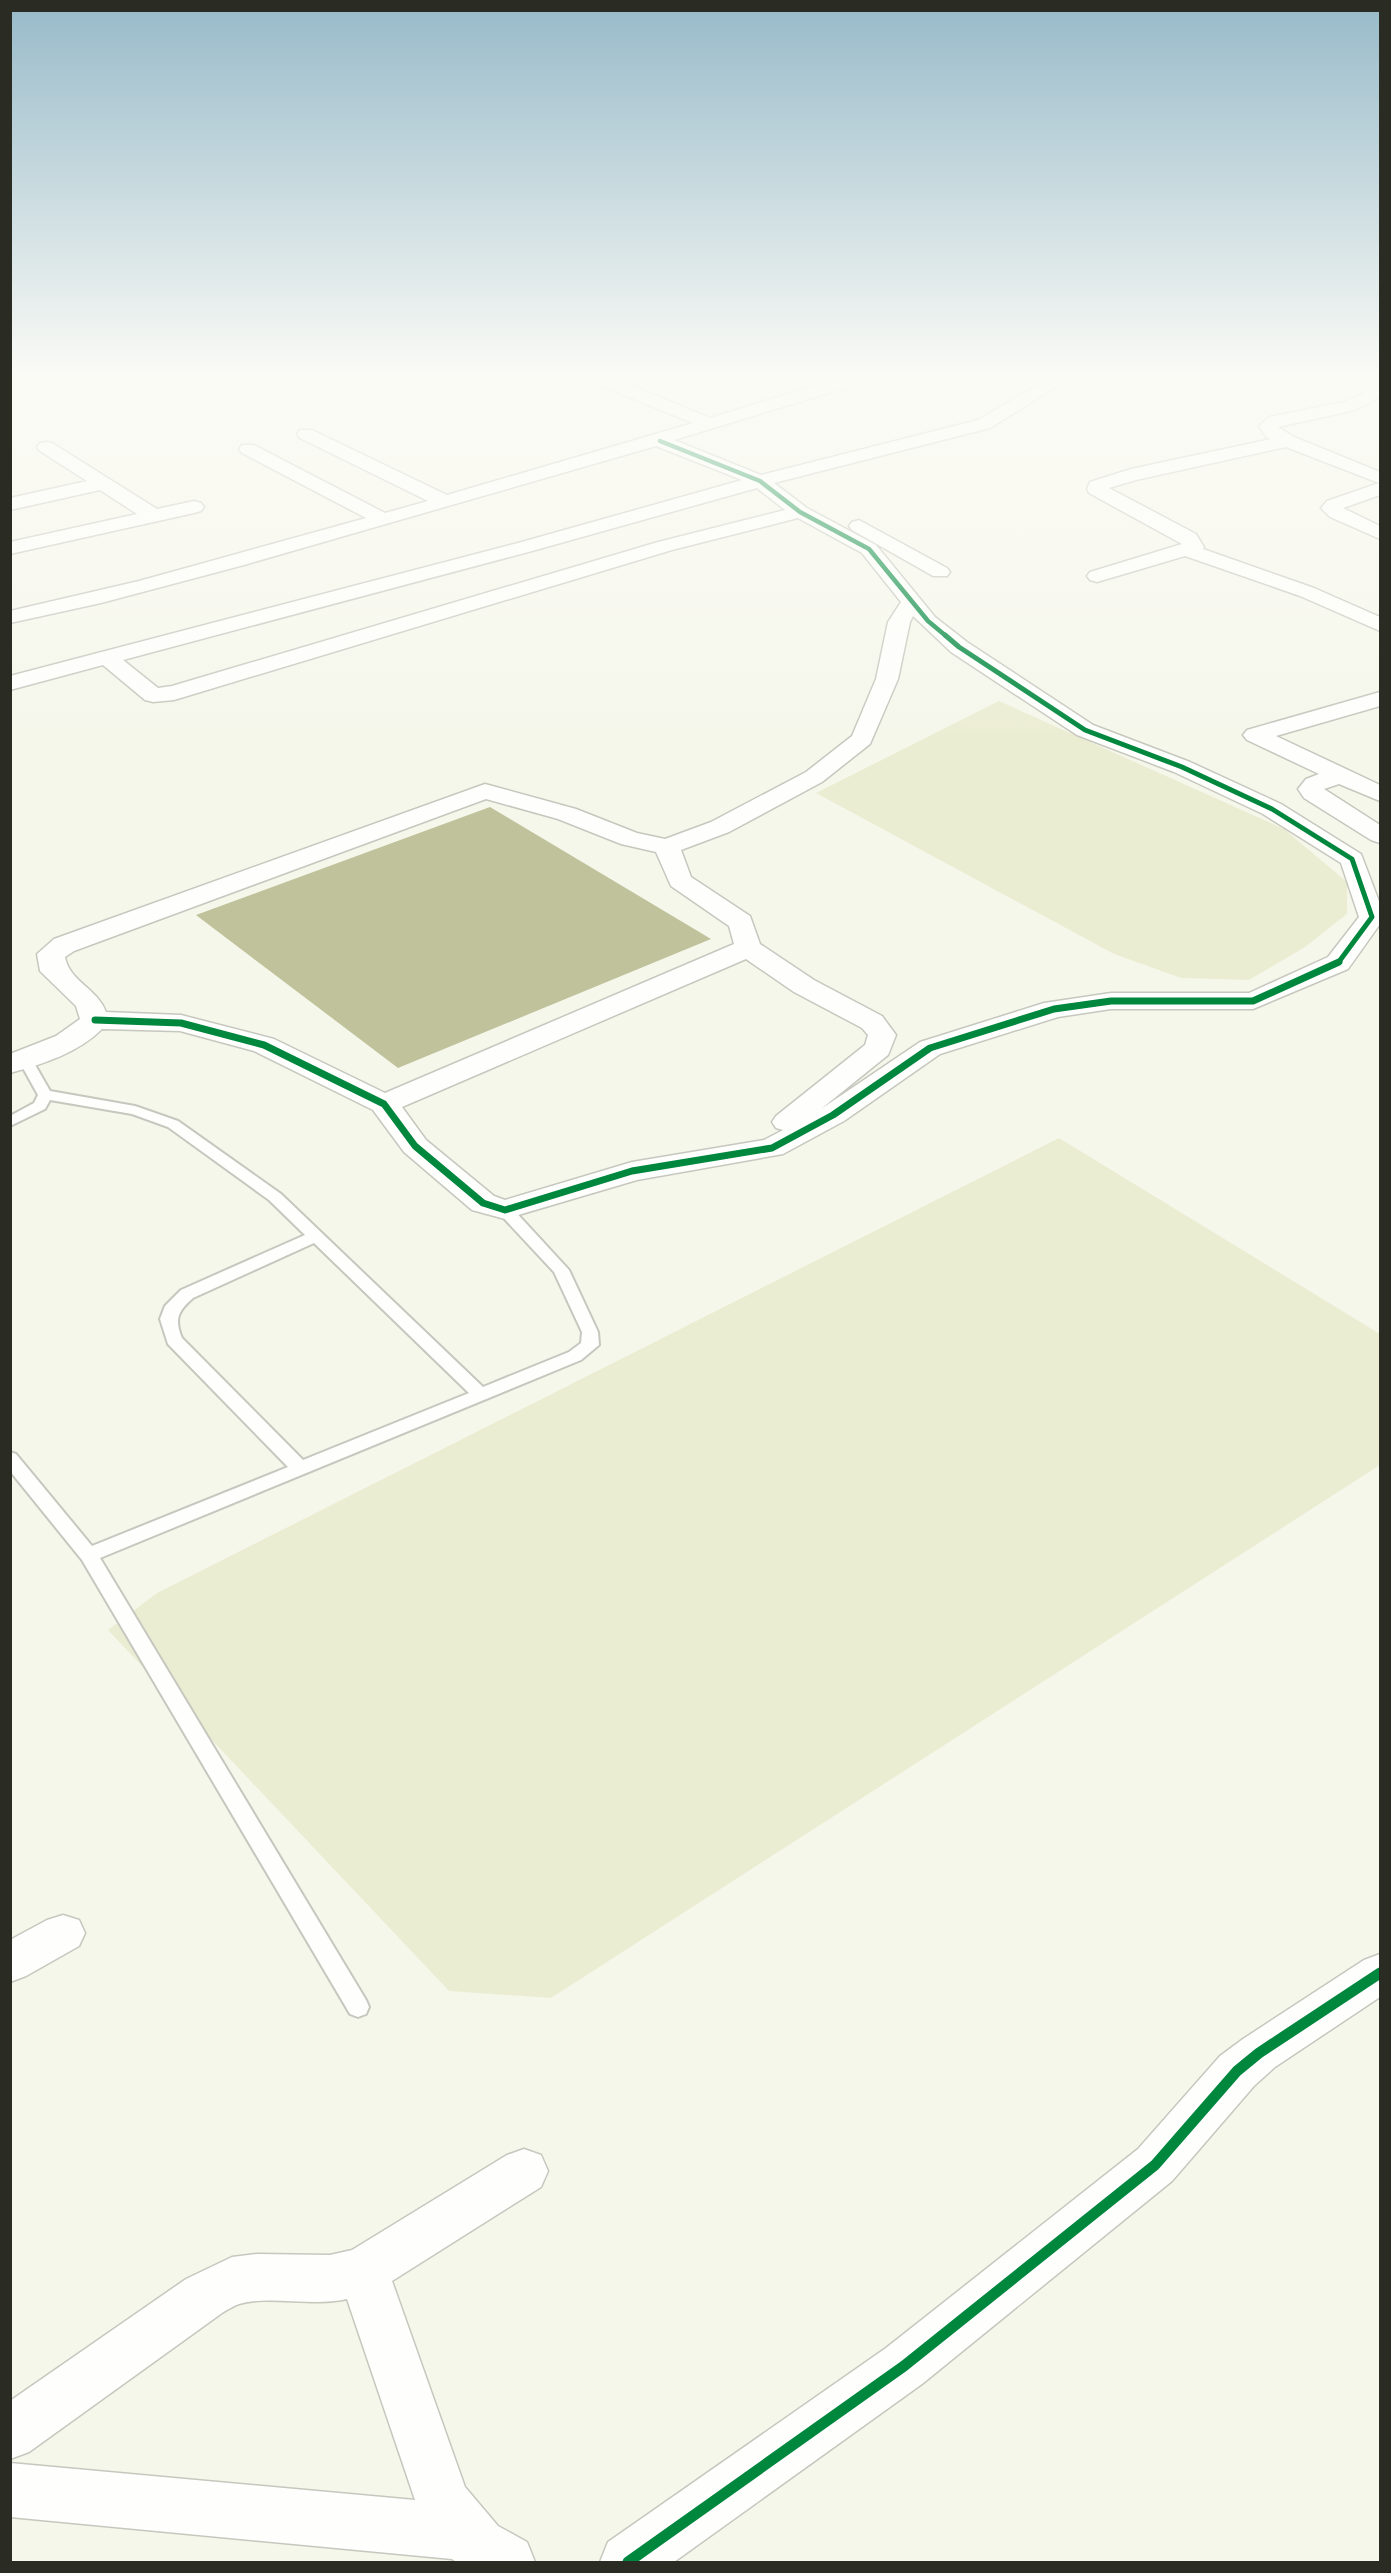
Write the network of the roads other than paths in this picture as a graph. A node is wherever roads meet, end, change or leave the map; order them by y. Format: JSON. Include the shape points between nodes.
{"nodes":[{"id":1,"x":37,"y":498,"type":"edge"},
{"id":2,"x":124,"y":498,"type":"edge"},
{"id":3,"x":343,"y":498,"type":"edge"},
{"id":4,"x":438,"y":498,"type":"edge"},
{"id":5,"x":460,"y":498,"type":"edge"},
{"id":6,"x":700,"y":498,"type":"edge"},
{"id":7,"x":786,"y":498,"type":"edge"},
{"id":8,"x":803,"y":498,"type":"edge"},
{"id":9,"x":1113,"y":498,"type":"edge"},
{"id":10,"x":1354,"y":498,"type":"edge"},
{"id":11,"x":446,"y":502,"type":"junction"},
{"id":12,"x":10,"y":504,"type":"edge"},
{"id":13,"x":194,"y":507,"type":"dead end"},
{"id":14,"x":800,"y":512,"type":"junction"},
{"id":15,"x":154,"y":516,"type":"junction"},
{"id":16,"x":384,"y":520,"type":"junction"},
{"id":17,"x":1380,"y":533,"type":"edge"},
{"id":18,"x":10,"y":548,"type":"edge"},
{"id":19,"x":1187,"y":550,"type":"junction"},
{"id":20,"x":940,"y":572,"type":"dead end"},
{"id":21,"x":1097,"y":576,"type":"dead end"},
{"id":22,"x":911,"y":603,"type":"junction"},
{"id":23,"x":11,"y":616,"type":"edge"},
{"id":24,"x":1380,"y":625,"type":"edge"},
{"id":25,"x":105,"y":657,"type":"junction"},
{"id":26,"x":10,"y":683,"type":"edge"},
{"id":27,"x":1380,"y":699,"type":"edge"},
{"id":28,"x":1340,"y":775,"type":"junction"},
{"id":29,"x":1380,"y":794,"type":"edge"},
{"id":30,"x":1380,"y":835,"type":"edge"},
{"id":31,"x":667,"y":847,"type":"junction"},
{"id":32,"x":748,"y":948,"type":"junction"},
{"id":33,"x":95,"y":1020,"type":"junction"},
{"id":34,"x":18,"y":1062,"type":"edge"},
{"id":35,"x":45,"y":1095,"type":"junction"},
{"id":36,"x":384,"y":1104,"type":"junction"},
{"id":37,"x":10,"y":1122,"type":"edge"},
{"id":38,"x":752,"y":1151,"type":"junction"},
{"id":39,"x":505,"y":1210,"type":"junction"},
{"id":40,"x":316,"y":1236,"type":"junction"},
{"id":41,"x":480,"y":1394,"type":"junction"},
{"id":42,"x":10,"y":1458,"type":"edge"},
{"id":43,"x":300,"y":1468,"type":"junction"},
{"id":44,"x":89,"y":1555,"type":"junction"},
{"id":45,"x":63,"y":1933,"type":"dead end"},
{"id":46,"x":10,"y":1963,"type":"edge"},
{"id":47,"x":1380,"y":1973,"type":"edge"},
{"id":48,"x":358,"y":2007,"type":"dead end"},
{"id":49,"x":524,"y":2171,"type":"dead end"},
{"id":50,"x":363,"y":2271,"type":"junction"},
{"id":51,"x":10,"y":2433,"type":"edge"},
{"id":52,"x":10,"y":2490,"type":"edge"},
{"id":53,"x":462,"y":2532,"type":"junction"},
{"id":54,"x":507,"y":2562,"type":"edge"},
{"id":55,"x":628,"y":2562,"type":"edge"}],
"edges":[{"from":1,"to":12,"type":"street"},
{"from":2,"to":15,"type":"street"},
{"from":3,"to":16,"type":"street"},
{"from":4,"to":11,"type":"street"},
{"from":5,"to":11,"type":"street"},
{"from":6,"to":25,"type":"street"},
{"from":7,"to":14,"type":"street"},
{"from":8,"to":20,"type":"street"},
{"from":9,"to":19,"type":"street","via":[[1189,538],[1194,547]]},
{"from":10,"to":17,"type":"street","via":[[1332,508]]},
{"from":11,"to":16,"type":"street"},
{"from":13,"to":15,"type":"street"},
{"from":14,"to":22,"type":"street","via":[[869,549]]},
{"from":14,"to":25,"type":"street","via":[[665,546],[162,696],[153,695]]},
{"from":15,"to":18,"type":"street"},
{"from":16,"to":23,"type":"street","via":[[157,584]]},
{"from":19,"to":21,"type":"street"},
{"from":19,"to":24,"type":"street","via":[[1307,592]]},
{"from":22,"to":31,"type":"street","via":[[899,622],[887,679],[862,739],[814,777],[720,827]]},
{"from":22,"to":38,"type":"street","via":[[959,647],[1085,730],[1182,767],[1272,809],[1352,859],[1372,917],[1338,963],[1253,1001],[1111,1001],[1054,1009],[930,1048],[833,1115],[772,1148]]},
{"from":25,"to":26,"type":"street"},
{"from":27,"to":28,"type":"street","via":[[1255,735]]},
{"from":28,"to":29,"type":"street"},
{"from":28,"to":30,"type":"street","via":[[1315,784],[1310,789],[1312,794]]},
{"from":31,"to":32,"type":"street","via":[[680,880],[741,922]]},
{"from":31,"to":33,"type":"street","via":[[630,839],[567,814],[485,791],[64,945],[51,954],[54,971],[89,1004]]},
{"from":32,"to":36,"type":"street"},
{"from":32,"to":38,"type":"street","via":[[804,986],[872,1022],[882,1035],[878,1049]]},
{"from":33,"to":34,"type":"street","via":[[82,1035]]},
{"from":33,"to":36,"type":"street","via":[[181,1023],[264,1045]]},
{"from":34,"to":35,"type":"lane"},
{"from":35,"to":37,"type":"lane","via":[[40,1106]]},
{"from":35,"to":40,"type":"lane","via":[[135,1110],[173,1124],[275,1197]]},
{"from":36,"to":39,"type":"street","via":[[415,1146],[483,1203]]},
{"from":38,"to":39,"type":"street","via":[[632,1171]]},
{"from":39,"to":41,"type":"lane","via":[[561,1269],[590,1332],[590,1345],[575,1356]]},
{"from":40,"to":41,"type":"lane"},
{"from":40,"to":43,"type":"lane","via":[[187,1294],[170,1308],[166,1323],[174,1340]]},
{"from":41,"to":43,"type":"lane"},
{"from":42,"to":44,"type":"lane"},
{"from":43,"to":44,"type":"lane"},
{"from":44,"to":48,"type":"lane"},
{"from":45,"to":46,"type":"street"},
{"from":47,"to":55,"type":"street","via":[[1237,2071],[1155,2165],[904,2366]]},
{"from":49,"to":50,"type":"street"},
{"from":50,"to":51,"type":"street","via":[[330,2279],[232,2281],[204,2296]]},
{"from":50,"to":53,"type":"street","via":[[443,2503]]},
{"from":52,"to":53,"type":"street"},
{"from":53,"to":54,"type":"street"}]}
